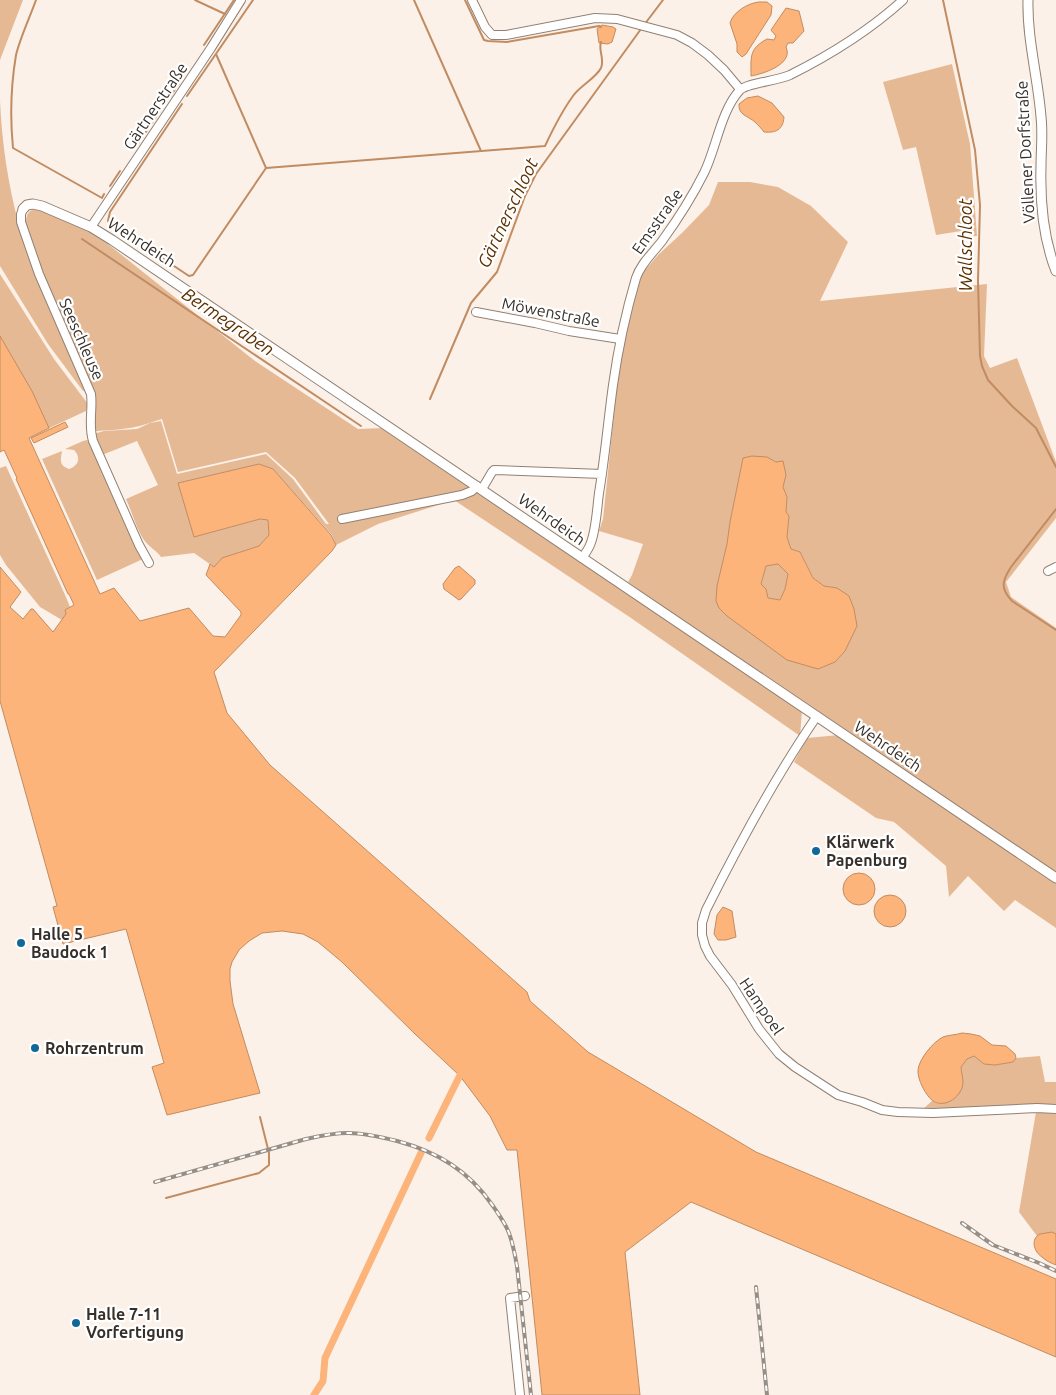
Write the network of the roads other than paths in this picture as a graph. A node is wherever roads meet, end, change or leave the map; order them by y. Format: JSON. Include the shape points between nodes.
{"nodes":[{"id":1,"x":241,"y":0,"type":"edge"},
{"id":2,"x":472,"y":0,"type":"edge"},
{"id":3,"x":903,"y":0,"type":"edge"},
{"id":4,"x":1028,"y":0,"type":"edge"},
{"id":5,"x":740,"y":89,"type":"junction"},
{"id":6,"x":23,"y":208,"type":"joint"},
{"id":7,"x":91,"y":227,"type":"junction"},
{"id":8,"x":1056,"y":271,"type":"edge"},
{"id":9,"x":476,"y":312,"type":"dead end"},
{"id":10,"x":620,"y":340,"type":"junction"},
{"id":11,"x":602,"y":474,"type":"junction"},
{"id":12,"x":479,"y":488,"type":"junction"},
{"id":13,"x":342,"y":519,"type":"dead end"},
{"id":14,"x":582,"y":558,"type":"junction"},
{"id":15,"x":149,"y":562,"type":"dead end"},
{"id":16,"x":1056,"y":567,"type":"edge"},
{"id":17,"x":1048,"y":571,"type":"dead end"},
{"id":18,"x":817,"y":716,"type":"junction"},
{"id":19,"x":1056,"y":878,"type":"edge"},
{"id":20,"x":1056,"y":1109,"type":"edge"},
{"id":21,"x":525,"y":1296,"type":"dead end"},
{"id":22,"x":520,"y":1395,"type":"edge"}],
"edges":[{"from":1,"to":7,"type":"street","name":"Gärtnerstraße"},
{"from":2,"to":5,"type":"street","via":[[492,35],[506,36],[595,18],[617,20],[677,35],[714,60]]},
{"from":3,"to":5,"type":"street","via":[[863,31],[788,76]]},
{"from":4,"to":8,"type":"street","name":"Völlener Dorfstraße","via":[[1029,30],[1042,119],[1042,210]]},
{"from":5,"to":10,"type":"street","name":"Emsstraße","via":[[730,104],[705,172],[688,204],[637,275]]},
{"from":6,"to":7,"type":"street","name":"Wehrdeich","via":[[33,204],[42,206]]},
{"from":6,"to":15,"type":"street","name":"Seeschleuse","via":[[21,222],[38,274],[91,394],[90,433]]},
{"from":7,"to":12,"type":"street","name":"Wehrdeich"},
{"from":9,"to":10,"type":"street","name":"Möwenstraße"},
{"from":10,"to":11,"type":"street","name":"Emsstraße"},
{"from":11,"to":12,"type":"street","via":[[494,470]]},
{"from":11,"to":14,"type":"street","name":"Emsstraße","via":[[590,544]]},
{"from":12,"to":13,"type":"street","via":[[462,495]]},
{"from":12,"to":14,"type":"street","name":"Wehrdeich"},
{"from":14,"to":18,"type":"street","name":"Wehrdeich"},
{"from":16,"to":17,"type":"street"},
{"from":18,"to":19,"type":"street","name":"Wehrdeich"},
{"from":18,"to":20,"type":"street","name":"Hampoel","via":[[764,801],[706,910],[702,935],[710,956],[779,1054],[838,1095],[898,1112]]},
{"from":21,"to":22,"type":"street","via":[[510,1298]]}]}
